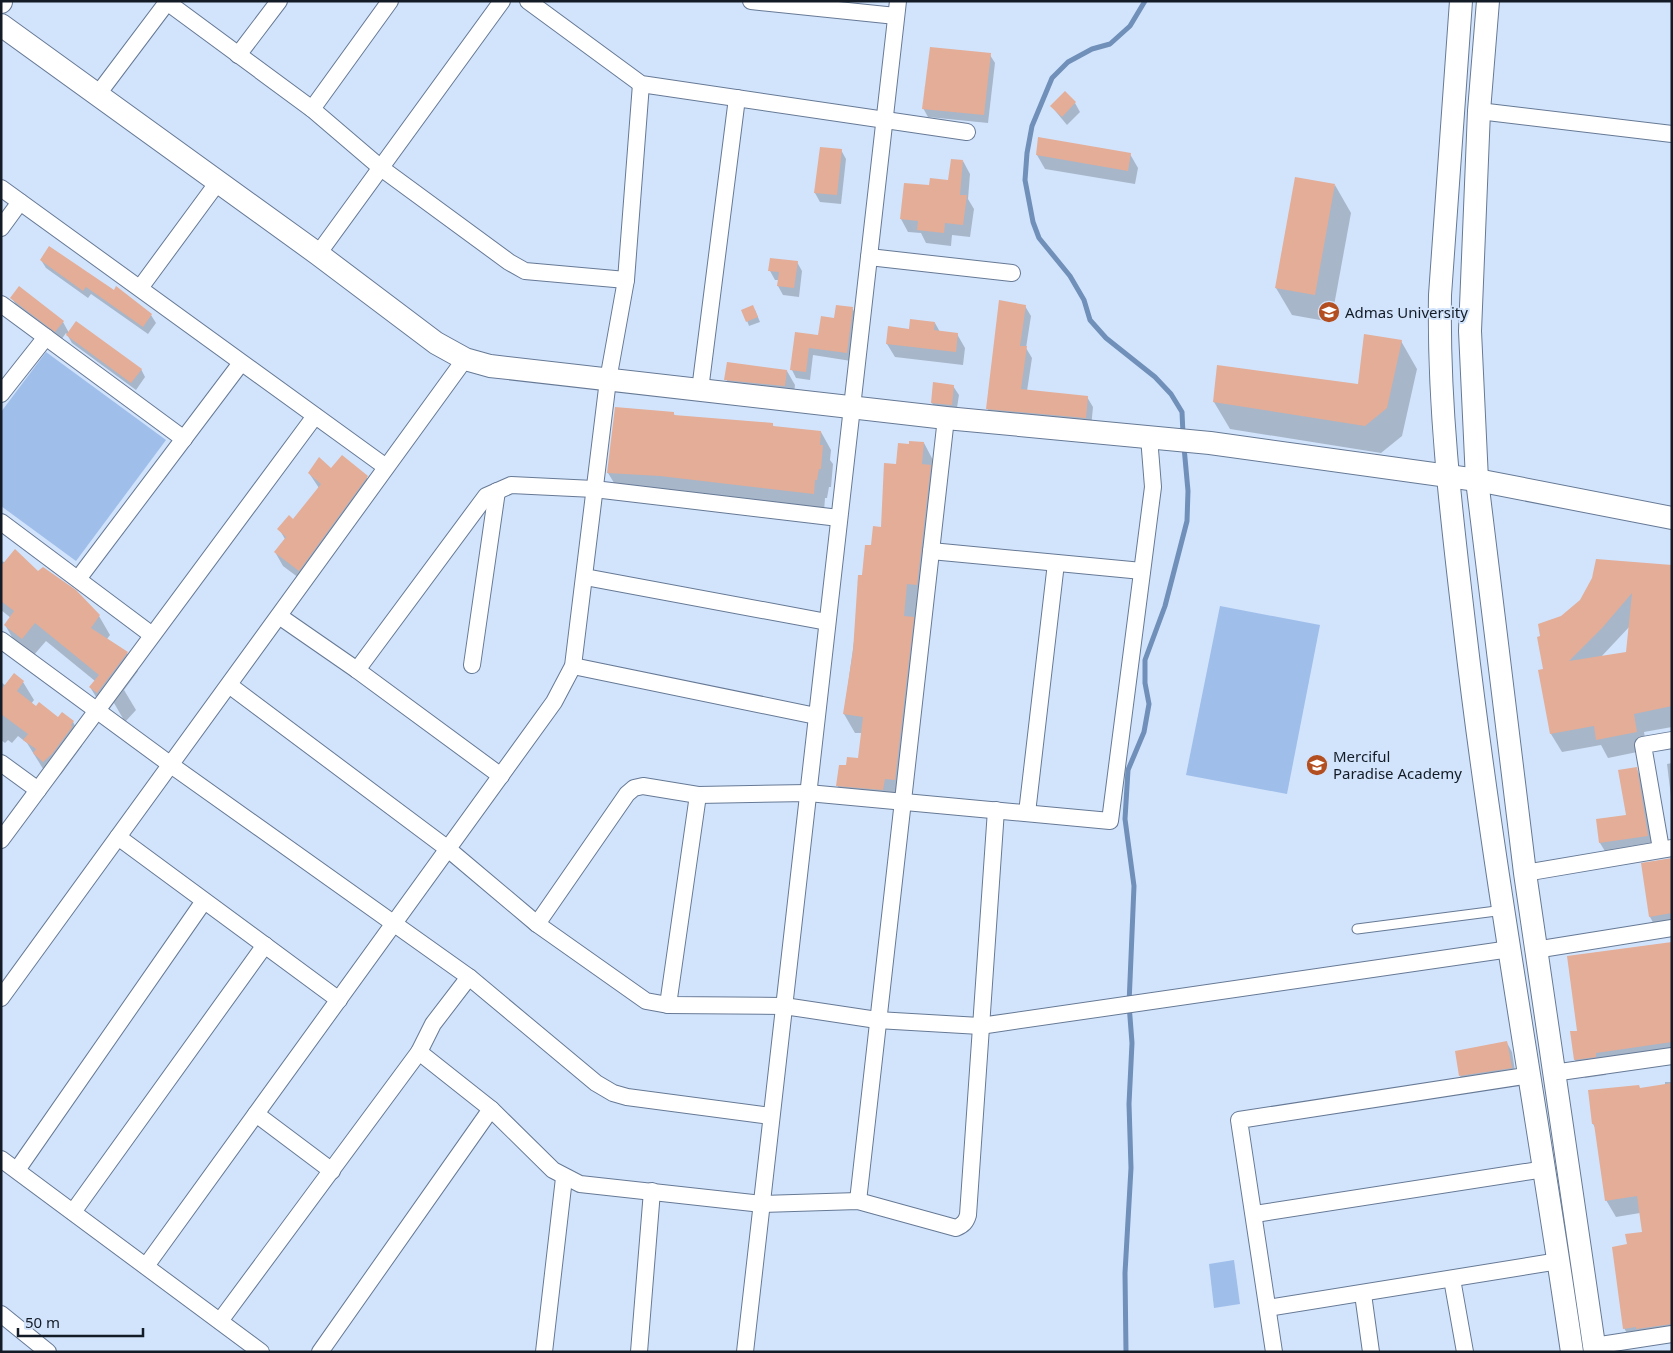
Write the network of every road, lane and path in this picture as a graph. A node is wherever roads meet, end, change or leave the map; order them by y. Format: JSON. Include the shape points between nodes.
{"nodes":[{"id":1,"x":280,"y":1,"type":"edge"},
{"id":2,"x":390,"y":1,"type":"edge"},
{"id":3,"x":502,"y":1,"type":"edge"},
{"id":4,"x":528,"y":1,"type":"edge"},
{"id":5,"x":751,"y":1,"type":"edge"},
{"id":6,"x":1461,"y":1,"type":"edge"},
{"id":7,"x":1488,"y":1,"type":"edge"},
{"id":8,"x":167,"y":2,"type":"edge"},
{"id":9,"x":787,"y":4,"type":"edge"},
{"id":10,"x":897,"y":9,"type":"edge"},
{"id":11,"x":1,"y":25,"type":"edge"},
{"id":12,"x":238,"y":55,"type":"junction"},
{"id":13,"x":641,"y":84,"type":"junction"},
{"id":14,"x":98,"y":94,"type":"junction"},
{"id":15,"x":737,"y":98,"type":"junction"},
{"id":16,"x":312,"y":109,"type":"junction"},
{"id":17,"x":1478,"y":111,"type":"junction"},
{"id":18,"x":884,"y":120,"type":"junction"},
{"id":19,"x":967,"y":132,"type":"dead end"},
{"id":20,"x":1672,"y":134,"type":"edge"},
{"id":21,"x":381,"y":168,"type":"junction"},
{"id":22,"x":218,"y":182,"type":"junction"},
{"id":23,"x":1,"y":188,"type":"edge"},
{"id":24,"x":20,"y":202,"type":"junction"},
{"id":25,"x":1,"y":228,"type":"edge"},
{"id":26,"x":318,"y":254,"type":"junction"},
{"id":27,"x":868,"y":257,"type":"junction"},
{"id":28,"x":1012,"y":273,"type":"dead end"},
{"id":29,"x":626,"y":280,"type":"junction"},
{"id":30,"x":140,"y":288,"type":"junction"},
{"id":31,"x":1,"y":304,"type":"edge"},
{"id":32,"x":46,"y":337,"type":"junction"},
{"id":33,"x":466,"y":359,"type":"junction"},
{"id":34,"x":241,"y":363,"type":"junction"},
{"id":35,"x":608,"y":380,"type":"junction"},
{"id":36,"x":700,"y":390,"type":"junction"},
{"id":37,"x":1,"y":394,"type":"edge"},
{"id":38,"x":851,"y":407,"type":"junction"},
{"id":39,"x":316,"y":416,"type":"junction"},
{"id":40,"x":946,"y":418,"type":"junction"},
{"id":41,"x":1153,"y":437,"type":"junction"},
{"id":42,"x":184,"y":439,"type":"junction"},
{"id":43,"x":386,"y":467,"type":"junction"},
{"id":44,"x":1447,"y":477,"type":"junction"},
{"id":45,"x":1477,"y":480,"type":"junction"},
{"id":46,"x":594,"y":489,"type":"junction"},
{"id":47,"x":497,"y":491,"type":"junction"},
{"id":48,"x":839,"y":518,"type":"junction"},
{"id":49,"x":1672,"y":518,"type":"edge"},
{"id":50,"x":1,"y":522,"type":"edge"},
{"id":51,"x":931,"y":551,"type":"junction"},
{"id":52,"x":1056,"y":563,"type":"junction"},
{"id":53,"x":1142,"y":571,"type":"junction"},
{"id":54,"x":585,"y":577,"type":"junction"},
{"id":55,"x":78,"y":579,"type":"junction"},
{"id":56,"x":279,"y":616,"type":"junction"},
{"id":57,"x":827,"y":622,"type":"junction"},
{"id":58,"x":152,"y":635,"type":"junction"},
{"id":59,"x":1,"y":640,"type":"edge"},
{"id":60,"x":472,"y":665,"type":"dead end"},
{"id":61,"x":573,"y":666,"type":"junction"},
{"id":62,"x":357,"y":670,"type":"junction"},
{"id":63,"x":229,"y":685,"type":"junction"},
{"id":64,"x":97,"y":711,"type":"junction"},
{"id":65,"x":816,"y":716,"type":"junction"},
{"id":66,"x":1672,"y":740,"type":"edge"},
{"id":67,"x":1510,"y":753,"type":"junction"},
{"id":68,"x":1480,"y":756,"type":"junction"},
{"id":69,"x":1,"y":763,"type":"edge"},
{"id":70,"x":171,"y":765,"type":"junction"},
{"id":71,"x":501,"y":776,"type":"junction"},
{"id":72,"x":38,"y":790,"type":"junction"},
{"id":73,"x":808,"y":793,"type":"junction"},
{"id":74,"x":698,"y":795,"type":"junction"},
{"id":75,"x":902,"y":802,"type":"junction"},
{"id":76,"x":996,"y":810,"type":"junction"},
{"id":77,"x":1027,"y":813,"type":"junction"},
{"id":78,"x":118,"y":837,"type":"junction"},
{"id":79,"x":1,"y":840,"type":"edge"},
{"id":80,"x":1666,"y":848,"type":"edge"},
{"id":81,"x":448,"y":849,"type":"junction"},
{"id":82,"x":1524,"y":873,"type":"junction"},
{"id":83,"x":204,"y":900,"type":"junction"},
{"id":84,"x":1504,"y":910,"type":"junction"},
{"id":85,"x":394,"y":924,"type":"junction"},
{"id":86,"x":537,"y":924,"type":"junction"},
{"id":87,"x":1672,"y":928,"type":"edge"},
{"id":88,"x":1357,"y":929,"type":"dead end"},
{"id":89,"x":265,"y":946,"type":"junction"},
{"id":90,"x":1510,"y":949,"type":"junction"},
{"id":91,"x":1535,"y":950,"type":"junction"},
{"id":92,"x":469,"y":977,"type":"junction"},
{"id":93,"x":1,"y":998,"type":"edge"},
{"id":94,"x":339,"y":1000,"type":"junction"},
{"id":95,"x":668,"y":1005,"type":"junction"},
{"id":96,"x":784,"y":1006,"type":"junction"},
{"id":97,"x":877,"y":1020,"type":"junction"},
{"id":98,"x":980,"y":1026,"type":"junction"},
{"id":99,"x":419,"y":1052,"type":"junction"},
{"id":100,"x":1672,"y":1056,"type":"edge"},
{"id":101,"x":1553,"y":1072,"type":"junction"},
{"id":102,"x":1530,"y":1075,"type":"junction"},
{"id":103,"x":491,"y":1109,"type":"junction"},
{"id":104,"x":256,"y":1114,"type":"junction"},
{"id":105,"x":771,"y":1116,"type":"junction"},
{"id":106,"x":1,"y":1159,"type":"edge"},
{"id":107,"x":1545,"y":1169,"type":"junction"},
{"id":108,"x":17,"y":1170,"type":"junction"},
{"id":109,"x":332,"y":1171,"type":"junction"},
{"id":110,"x":564,"y":1178,"type":"junction"},
{"id":111,"x":652,"y":1191,"type":"junction"},
{"id":112,"x":858,"y":1201,"type":"junction"},
{"id":113,"x":762,"y":1204,"type":"junction"},
{"id":114,"x":73,"y":1212,"type":"junction"},
{"id":115,"x":1254,"y":1214,"type":"junction"},
{"id":116,"x":1559,"y":1260,"type":"junction"},
{"id":117,"x":146,"y":1266,"type":"junction"},
{"id":118,"x":1452,"y":1279,"type":"junction"},
{"id":119,"x":1363,"y":1294,"type":"junction"},
{"id":120,"x":1268,"y":1308,"type":"junction"},
{"id":121,"x":1,"y":1314,"type":"edge"},
{"id":122,"x":220,"y":1321,"type":"junction"},
{"id":123,"x":1672,"y":1334,"type":"edge"},
{"id":124,"x":1594,"y":1349,"type":"edge"},
{"id":125,"x":48,"y":1352,"type":"edge"},
{"id":126,"x":261,"y":1352,"type":"edge"},
{"id":127,"x":320,"y":1352,"type":"edge"},
{"id":128,"x":544,"y":1352,"type":"edge"},
{"id":129,"x":639,"y":1352,"type":"edge"},
{"id":130,"x":745,"y":1352,"type":"edge"},
{"id":131,"x":1274,"y":1352,"type":"edge"},
{"id":132,"x":1371,"y":1352,"type":"edge"},
{"id":133,"x":1465,"y":1352,"type":"edge"},
{"id":134,"x":1572,"y":1352,"type":"edge"}],
"edges":[{"from":1,"to":12,"type":"street"},
{"from":2,"to":16,"type":"street"},
{"from":3,"to":21,"type":"street"},
{"from":4,"to":13,"type":"street"},
{"from":5,"to":9,"type":"street"},
{"from":6,"to":44,"type":"street","via":[[1440,304]]},
{"from":7,"to":17,"type":"street"},
{"from":8,"to":12,"type":"street"},
{"from":8,"to":14,"type":"street"},
{"from":9,"to":10,"type":"street"},
{"from":10,"to":18,"type":"street"},
{"from":11,"to":14,"type":"street"},
{"from":12,"to":16,"type":"street"},
{"from":13,"to":15,"type":"street"},
{"from":13,"to":29,"type":"street"},
{"from":14,"to":22,"type":"street"},
{"from":15,"to":18,"type":"street"},
{"from":15,"to":36,"type":"street"},
{"from":16,"to":21,"type":"street"},
{"from":17,"to":20,"type":"street"},
{"from":17,"to":45,"type":"street","via":[[1470,331]]},
{"from":18,"to":19,"type":"street"},
{"from":18,"to":27,"type":"street"},
{"from":21,"to":26,"type":"street"},
{"from":21,"to":29,"type":"street","via":[[480,242],[525,271]]},
{"from":22,"to":26,"type":"street"},
{"from":22,"to":30,"type":"street"},
{"from":23,"to":24,"type":"street"},
{"from":24,"to":25,"type":"street"},
{"from":24,"to":30,"type":"street"},
{"from":26,"to":33,"type":"street","via":[[436,342]]},
{"from":27,"to":28,"type":"street"},
{"from":27,"to":38,"type":"street"},
{"from":29,"to":35,"type":"street"},
{"from":30,"to":34,"type":"street"},
{"from":31,"to":32,"type":"street"},
{"from":32,"to":37,"type":"street"},
{"from":32,"to":42,"type":"street"},
{"from":33,"to":35,"type":"street","via":[[490,366]]},
{"from":33,"to":43,"type":"street"},
{"from":34,"to":39,"type":"street"},
{"from":34,"to":42,"type":"street"},
{"from":35,"to":36,"type":"street"},
{"from":35,"to":46,"type":"street"},
{"from":36,"to":38,"type":"street"},
{"from":38,"to":40,"type":"street"},
{"from":38,"to":48,"type":"street"},
{"from":39,"to":43,"type":"street"},
{"from":39,"to":58,"type":"street"},
{"from":40,"to":41,"type":"street"},
{"from":40,"to":51,"type":"street"},
{"from":41,"to":44,"type":"street"},
{"from":41,"to":53,"type":"street","via":[[1153,487]]},
{"from":42,"to":55,"type":"street"},
{"from":43,"to":56,"type":"street"},
{"from":44,"to":45,"type":"street"},
{"from":44,"to":68,"type":"street"},
{"from":45,"to":49,"type":"street"},
{"from":45,"to":67,"type":"street"},
{"from":46,"to":47,"type":"street","via":[[511,485]]},
{"from":46,"to":48,"type":"street"},
{"from":46,"to":54,"type":"street"},
{"from":47,"to":60,"type":"street"},
{"from":47,"to":62,"type":"street","via":[[486,496]]},
{"from":48,"to":57,"type":"street"},
{"from":50,"to":55,"type":"street"},
{"from":51,"to":52,"type":"street"},
{"from":51,"to":75,"type":"street"},
{"from":52,"to":53,"type":"street"},
{"from":52,"to":77,"type":"street"},
{"from":53,"to":77,"type":"street","via":[[1110,821]]},
{"from":54,"to":57,"type":"street"},
{"from":54,"to":61,"type":"street"},
{"from":55,"to":58,"type":"street"},
{"from":56,"to":62,"type":"street"},
{"from":56,"to":63,"type":"street"},
{"from":57,"to":65,"type":"street"},
{"from":58,"to":64,"type":"street"},
{"from":59,"to":64,"type":"street"},
{"from":61,"to":65,"type":"street"},
{"from":61,"to":71,"type":"street","via":[[554,702]]},
{"from":62,"to":71,"type":"street"},
{"from":63,"to":70,"type":"street"},
{"from":63,"to":81,"type":"street"},
{"from":64,"to":70,"type":"street"},
{"from":64,"to":72,"type":"street"},
{"from":65,"to":73,"type":"street"},
{"from":66,"to":80,"type":"street","via":[[1643,745]]},
{"from":67,"to":68,"type":"street"},
{"from":67,"to":82,"type":"street"},
{"from":68,"to":84,"type":"street"},
{"from":69,"to":72,"type":"street"},
{"from":70,"to":78,"type":"street"},
{"from":70,"to":85,"type":"street"},
{"from":71,"to":81,"type":"street"},
{"from":72,"to":79,"type":"street"},
{"from":73,"to":74,"type":"street"},
{"from":73,"to":75,"type":"street"},
{"from":73,"to":96,"type":"street"},
{"from":74,"to":86,"type":"street","via":[[643,786],[627,794]]},
{"from":74,"to":95,"type":"street"},
{"from":75,"to":76,"type":"street"},
{"from":75,"to":97,"type":"street"},
{"from":76,"to":77,"type":"street"},
{"from":76,"to":98,"type":"street"},
{"from":78,"to":83,"type":"street"},
{"from":78,"to":93,"type":"street"},
{"from":80,"to":82,"type":"street"},
{"from":81,"to":85,"type":"street"},
{"from":81,"to":86,"type":"street"},
{"from":82,"to":91,"type":"street"},
{"from":83,"to":89,"type":"street"},
{"from":83,"to":108,"type":"street"},
{"from":84,"to":88,"type":"lane"},
{"from":84,"to":90,"type":"street"},
{"from":85,"to":92,"type":"street"},
{"from":85,"to":94,"type":"street"},
{"from":86,"to":95,"type":"street","via":[[646,1001]]},
{"from":87,"to":91,"type":"street"},
{"from":89,"to":94,"type":"street"},
{"from":89,"to":114,"type":"street"},
{"from":90,"to":98,"type":"street"},
{"from":90,"to":102,"type":"street"},
{"from":91,"to":101,"type":"street"},
{"from":92,"to":99,"type":"street","via":[[433,1024]]},
{"from":92,"to":105,"type":"street","via":[[596,1083],[613,1093]]},
{"from":94,"to":104,"type":"street"},
{"from":95,"to":96,"type":"street"},
{"from":96,"to":97,"type":"street"},
{"from":96,"to":105,"type":"street"},
{"from":97,"to":98,"type":"street"},
{"from":97,"to":112,"type":"street"},
{"from":98,"to":112,"type":"street","via":[[966,1222],[956,1228]]},
{"from":99,"to":103,"type":"street"},
{"from":99,"to":109,"type":"street"},
{"from":100,"to":101,"type":"street"},
{"from":101,"to":124,"type":"street"},
{"from":102,"to":107,"type":"street"},
{"from":102,"to":115,"type":"street","via":[[1239,1120]]},
{"from":103,"to":110,"type":"street"},
{"from":103,"to":127,"type":"street"},
{"from":104,"to":109,"type":"street"},
{"from":104,"to":117,"type":"street"},
{"from":105,"to":113,"type":"street"},
{"from":106,"to":108,"type":"street"},
{"from":107,"to":115,"type":"street"},
{"from":107,"to":116,"type":"street"},
{"from":108,"to":114,"type":"street"},
{"from":109,"to":122,"type":"street"},
{"from":110,"to":111,"type":"street","via":[[580,1184]]},
{"from":110,"to":128,"type":"street"},
{"from":111,"to":113,"type":"street"},
{"from":111,"to":129,"type":"street"},
{"from":112,"to":113,"type":"street"},
{"from":113,"to":130,"type":"street"},
{"from":114,"to":117,"type":"street"},
{"from":115,"to":120,"type":"street"},
{"from":116,"to":118,"type":"street"},
{"from":116,"to":134,"type":"street"},
{"from":117,"to":122,"type":"street"},
{"from":118,"to":119,"type":"street"},
{"from":118,"to":133,"type":"street"},
{"from":119,"to":120,"type":"street"},
{"from":119,"to":132,"type":"street"},
{"from":120,"to":131,"type":"street"},
{"from":121,"to":125,"type":"street"},
{"from":122,"to":126,"type":"street"},
{"from":123,"to":124,"type":"street"}]}
